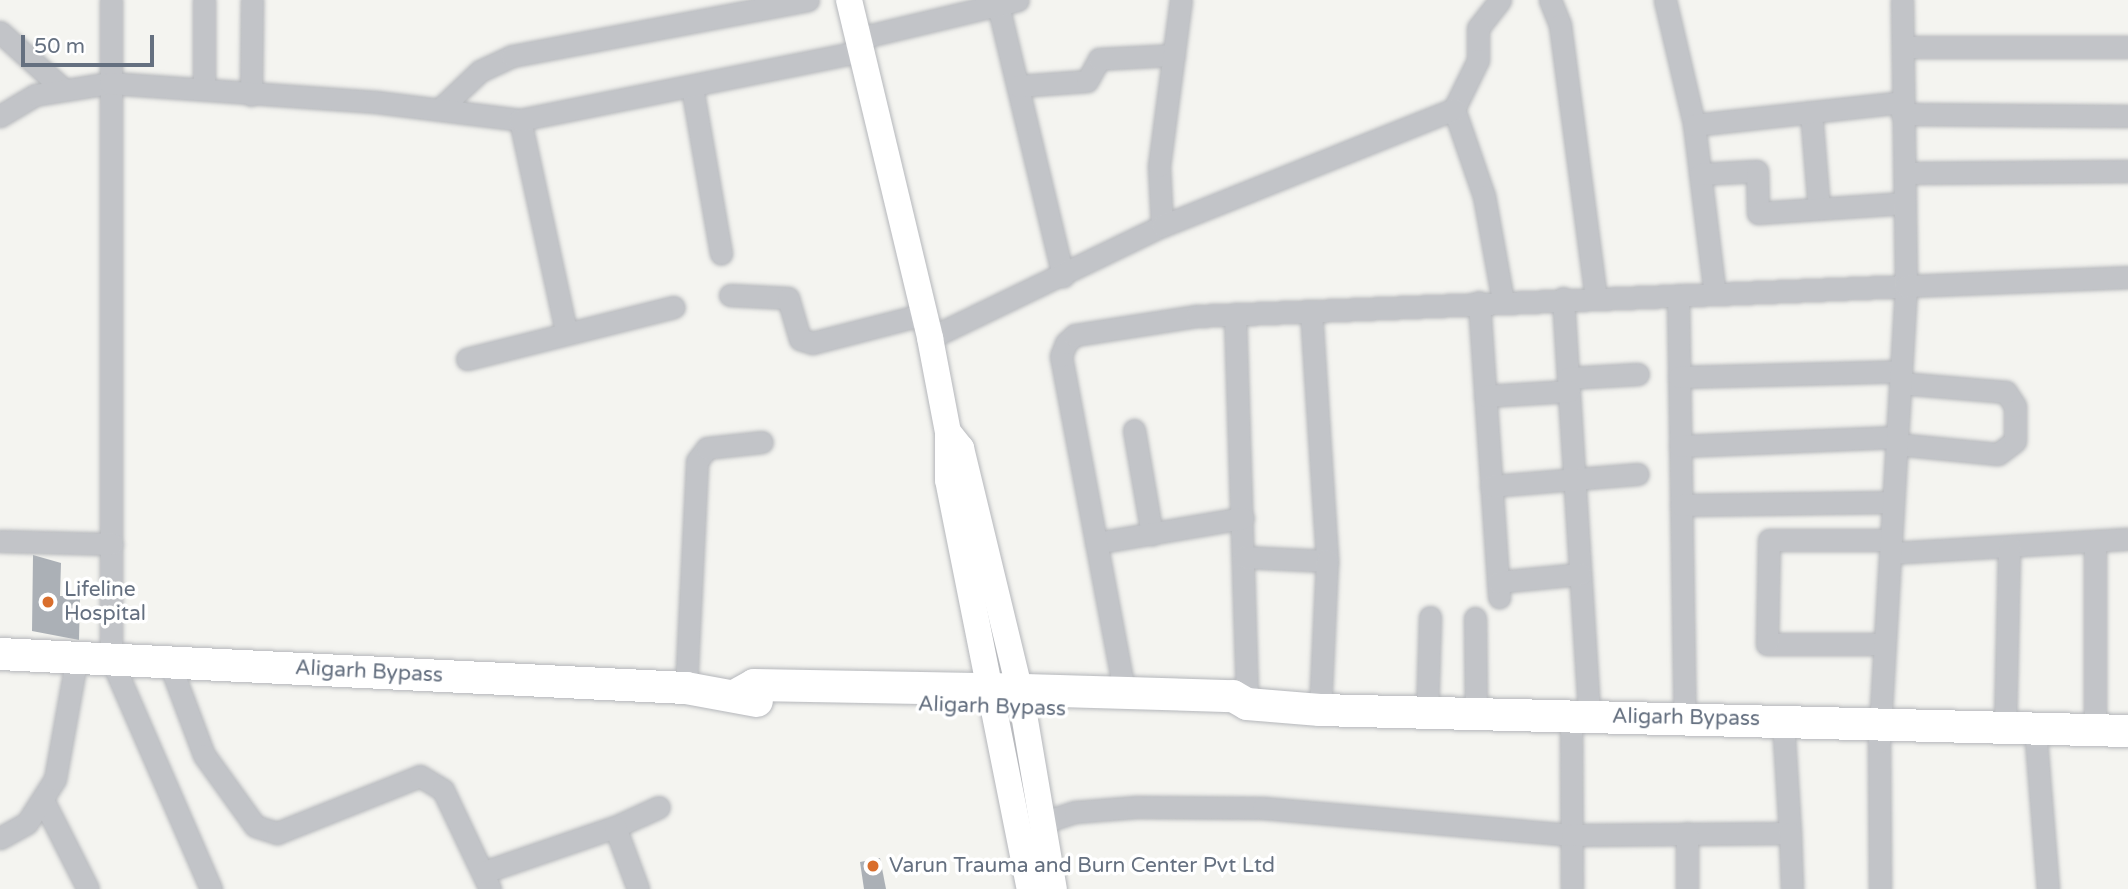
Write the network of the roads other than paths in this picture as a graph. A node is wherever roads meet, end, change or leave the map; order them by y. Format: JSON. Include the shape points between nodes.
{"nodes":[{"id":1,"x":111,"y":0,"type":"edge"},
{"id":2,"x":204,"y":0,"type":"edge"},
{"id":3,"x":252,"y":0,"type":"edge"},
{"id":4,"x":808,"y":0,"type":"edge"},
{"id":5,"x":849,"y":0,"type":"edge"},
{"id":6,"x":1181,"y":0,"type":"edge"},
{"id":7,"x":1500,"y":0,"type":"edge"},
{"id":8,"x":1550,"y":0,"type":"edge"},
{"id":9,"x":1665,"y":0,"type":"edge"},
{"id":10,"x":1902,"y":0,"type":"edge"},
{"id":11,"x":1008,"y":2,"type":"edge"},
{"id":12,"x":0,"y":32,"type":"edge"},
{"id":13,"x":861,"y":45,"type":"junction"},
{"id":14,"x":1905,"y":47,"type":"junction"},
{"id":15,"x":2128,"y":47,"type":"edge"},
{"id":16,"x":1174,"y":55,"type":"junction"},
{"id":17,"x":110,"y":83,"type":"junction"},
{"id":18,"x":1018,"y":86,"type":"junction"},
{"id":19,"x":692,"y":87,"type":"junction"},
{"id":20,"x":62,"y":88,"type":"junction"},
{"id":21,"x":204,"y":88,"type":"junction"},
{"id":22,"x":251,"y":95,"type":"junction"},
{"id":23,"x":441,"y":108,"type":"junction"},
{"id":24,"x":1902,"y":108,"type":"junction"},
{"id":25,"x":1454,"y":109,"type":"junction"},
{"id":26,"x":1811,"y":112,"type":"junction"},
{"id":27,"x":0,"y":116,"type":"edge"},
{"id":28,"x":2128,"y":116,"type":"edge"},
{"id":29,"x":520,"y":120,"type":"junction"},
{"id":30,"x":1694,"y":125,"type":"junction"},
{"id":31,"x":2128,"y":170,"type":"edge"},
{"id":32,"x":1906,"y":173,"type":"junction"},
{"id":33,"x":1700,"y":174,"type":"junction"},
{"id":34,"x":1905,"y":203,"type":"junction"},
{"id":35,"x":1819,"y":209,"type":"junction"},
{"id":36,"x":1162,"y":226,"type":"junction"},
{"id":37,"x":722,"y":254,"type":"dead end"},
{"id":38,"x":1063,"y":276,"type":"junction"},
{"id":39,"x":2128,"y":277,"type":"edge"},
{"id":40,"x":1906,"y":286,"type":"junction"},
{"id":41,"x":1715,"y":294,"type":"junction"},
{"id":42,"x":730,"y":295,"type":"dead end"},
{"id":43,"x":1678,"y":295,"type":"junction"},
{"id":44,"x":1596,"y":297,"type":"junction"},
{"id":45,"x":1563,"y":298,"type":"junction"},
{"id":46,"x":1503,"y":301,"type":"junction"},
{"id":47,"x":1479,"y":302,"type":"junction"},
{"id":48,"x":674,"y":307,"type":"dead end"},
{"id":49,"x":1311,"y":311,"type":"junction"},
{"id":50,"x":1235,"y":314,"type":"junction"},
{"id":51,"x":928,"y":326,"type":"junction"},
{"id":52,"x":566,"y":331,"type":"junction"},
{"id":53,"x":467,"y":359,"type":"dead end"},
{"id":54,"x":1638,"y":374,"type":"dead end"},
{"id":55,"x":1679,"y":377,"type":"junction"},
{"id":56,"x":1900,"y":377,"type":"junction"},
{"id":57,"x":1568,"y":384,"type":"junction"},
{"id":58,"x":1485,"y":396,"type":"junction"},
{"id":59,"x":1134,"y":430,"type":"dead end"},
{"id":60,"x":1896,"y":440,"type":"junction"},
{"id":61,"x":762,"y":442,"type":"dead end"},
{"id":62,"x":1681,"y":446,"type":"junction"},
{"id":63,"x":1638,"y":474,"type":"dead end"},
{"id":64,"x":1574,"y":480,"type":"junction"},
{"id":65,"x":1491,"y":486,"type":"junction"},
{"id":66,"x":1893,"y":502,"type":"junction"},
{"id":67,"x":1682,"y":505,"type":"junction"},
{"id":68,"x":1243,"y":518,"type":"junction"},
{"id":69,"x":1152,"y":534,"type":"junction"},
{"id":70,"x":2128,"y":539,"type":"edge"},
{"id":71,"x":0,"y":541,"type":"edge"},
{"id":72,"x":2095,"y":541,"type":"junction"},
{"id":73,"x":1096,"y":543,"type":"junction"},
{"id":74,"x":112,"y":544,"type":"junction"},
{"id":75,"x":2009,"y":546,"type":"junction"},
{"id":76,"x":1891,"y":547,"type":"junction"},
{"id":77,"x":1244,"y":557,"type":"junction"},
{"id":78,"x":1327,"y":561,"type":"junction"},
{"id":79,"x":1580,"y":574,"type":"junction"},
{"id":80,"x":1430,"y":617,"type":"dead end"},
{"id":81,"x":1475,"y":618,"type":"dead end"},
{"id":82,"x":1884,"y":644,"type":"junction"},
{"id":83,"x":0,"y":654,"type":"edge"},
{"id":84,"x":77,"y":657,"type":"junction"},
{"id":85,"x":111,"y":659,"type":"junction"},
{"id":86,"x":169,"y":662,"type":"junction"},
{"id":87,"x":686,"y":688,"type":"junction"},
{"id":88,"x":1125,"y":695,"type":"junction"},
{"id":89,"x":1007,"y":698,"type":"junction"},
{"id":90,"x":1245,"y":704,"type":"junction"},
{"id":91,"x":1320,"y":710,"type":"junction"},
{"id":92,"x":1427,"y":713,"type":"junction"},
{"id":93,"x":1476,"y":714,"type":"junction"},
{"id":94,"x":1685,"y":718,"type":"junction"},
{"id":95,"x":2020,"y":727,"type":"junction"},
{"id":96,"x":1575,"y":729,"type":"junction"},
{"id":97,"x":2095,"y":730,"type":"junction"},
{"id":98,"x":2128,"y":731,"type":"edge"},
{"id":99,"x":1784,"y":737,"type":"junction"},
{"id":100,"x":1879,"y":740,"type":"junction"},
{"id":101,"x":45,"y":804,"type":"junction"},
{"id":102,"x":659,"y":807,"type":"dead end"},
{"id":103,"x":615,"y":827,"type":"junction"},
{"id":104,"x":1029,"y":827,"type":"junction"},
{"id":105,"x":1687,"y":833,"type":"junction"},
{"id":106,"x":1790,"y":833,"type":"junction"},
{"id":107,"x":1572,"y":835,"type":"junction"},
{"id":108,"x":0,"y":838,"type":"edge"},
{"id":109,"x":487,"y":880,"type":"edge"},
{"id":110,"x":88,"y":889,"type":"edge"},
{"id":111,"x":211,"y":889,"type":"edge"},
{"id":112,"x":638,"y":889,"type":"edge"},
{"id":113,"x":1030,"y":889,"type":"edge"},
{"id":114,"x":1054,"y":889,"type":"edge"},
{"id":115,"x":1572,"y":889,"type":"edge"},
{"id":116,"x":1687,"y":889,"type":"edge"},
{"id":117,"x":1792,"y":889,"type":"edge"},
{"id":118,"x":1880,"y":889,"type":"edge"},
{"id":119,"x":2048,"y":889,"type":"edge"}],
"edges":[{"from":1,"to":17,"type":"street"},
{"from":2,"to":21,"type":"street"},
{"from":3,"to":22,"type":"street"},
{"from":4,"to":23,"type":"street","via":[[512,56],[480,71]]},
{"from":5,"to":13,"type":"main road"},
{"from":6,"to":16,"type":"street"},
{"from":7,"to":25,"type":"street","via":[[1478,28],[1478,60]]},
{"from":8,"to":44,"type":"street","via":[[1560,25]]},
{"from":9,"to":30,"type":"street"},
{"from":10,"to":14,"type":"street"},
{"from":11,"to":13,"type":"street"},
{"from":11,"to":18,"type":"street"},
{"from":12,"to":20,"type":"street"},
{"from":13,"to":19,"type":"street"},
{"from":13,"to":51,"type":"main road"},
{"from":14,"to":15,"type":"street"},
{"from":14,"to":24,"type":"street"},
{"from":16,"to":18,"type":"street","via":[[1099,59],[1087,81]]},
{"from":16,"to":36,"type":"street","via":[[1159,166]]},
{"from":17,"to":20,"type":"street"},
{"from":17,"to":21,"type":"street"},
{"from":17,"to":74,"type":"street"},
{"from":18,"to":38,"type":"street"},
{"from":19,"to":29,"type":"street"},
{"from":19,"to":37,"type":"street"},
{"from":20,"to":27,"type":"street","via":[[35,95]]},
{"from":21,"to":22,"type":"street"},
{"from":22,"to":23,"type":"street"},
{"from":23,"to":29,"type":"street"},
{"from":24,"to":26,"type":"street"},
{"from":24,"to":28,"type":"street"},
{"from":24,"to":32,"type":"street"},
{"from":25,"to":36,"type":"street"},
{"from":25,"to":46,"type":"street","via":[[1485,196]]},
{"from":26,"to":30,"type":"street"},
{"from":26,"to":35,"type":"street"},
{"from":29,"to":52,"type":"street"},
{"from":30,"to":33,"type":"street"},
{"from":31,"to":32,"type":"street"},
{"from":32,"to":34,"type":"street"},
{"from":33,"to":35,"type":"street","via":[[1756,171],[1758,213]]},
{"from":33,"to":41,"type":"street"},
{"from":34,"to":35,"type":"street"},
{"from":34,"to":40,"type":"street"},
{"from":36,"to":38,"type":"street"},
{"from":38,"to":51,"type":"street"},
{"from":39,"to":40,"type":"street"},
{"from":40,"to":41,"type":"street"},
{"from":40,"to":56,"type":"street"},
{"from":41,"to":43,"type":"street"},
{"from":42,"to":51,"type":"street","via":[[788,298],[800,339],[812,343]]},
{"from":43,"to":44,"type":"street"},
{"from":43,"to":55,"type":"street"},
{"from":44,"to":45,"type":"street"},
{"from":45,"to":46,"type":"street"},
{"from":45,"to":57,"type":"street"},
{"from":46,"to":47,"type":"street"},
{"from":47,"to":49,"type":"street"},
{"from":47,"to":58,"type":"street"},
{"from":48,"to":52,"type":"street"},
{"from":49,"to":50,"type":"street"},
{"from":49,"to":78,"type":"street"},
{"from":50,"to":68,"type":"street"},
{"from":50,"to":73,"type":"street","via":[[1075,335],[1066,343],[1061,356]]},
{"from":51,"to":89,"type":"main road","via":[[948,432],[948,480]]},
{"from":52,"to":53,"type":"street"},
{"from":54,"to":57,"type":"street"},
{"from":55,"to":56,"type":"street"},
{"from":55,"to":62,"type":"street"},
{"from":56,"to":60,"type":"street"},
{"from":56,"to":60,"type":"street","via":[[2006,391],[2015,406],[2015,441],[1998,454]]},
{"from":57,"to":58,"type":"street"},
{"from":57,"to":64,"type":"street"},
{"from":58,"to":65,"type":"street"},
{"from":59,"to":69,"type":"street"},
{"from":60,"to":62,"type":"street"},
{"from":60,"to":66,"type":"street"},
{"from":61,"to":87,"type":"street","via":[[707,448],[697,461]]},
{"from":62,"to":67,"type":"street"},
{"from":63,"to":64,"type":"street"},
{"from":64,"to":65,"type":"street"},
{"from":64,"to":79,"type":"street"},
{"from":65,"to":79,"type":"street","via":[[1498,589]]},
{"from":66,"to":67,"type":"street"},
{"from":66,"to":76,"type":"street"},
{"from":67,"to":94,"type":"street"},
{"from":68,"to":69,"type":"street"},
{"from":68,"to":77,"type":"street"},
{"from":69,"to":73,"type":"street"},
{"from":70,"to":72,"type":"street"},
{"from":71,"to":74,"type":"street"},
{"from":72,"to":75,"type":"street"},
{"from":72,"to":97,"type":"street"},
{"from":73,"to":88,"type":"street"},
{"from":74,"to":85,"type":"street"},
{"from":75,"to":76,"type":"street"},
{"from":75,"to":95,"type":"street"},
{"from":76,"to":82,"type":"street"},
{"from":76,"to":82,"type":"street","via":[[1769,540],[1767,644]]},
{"from":77,"to":78,"type":"street"},
{"from":77,"to":90,"type":"street"},
{"from":78,"to":91,"type":"street"},
{"from":79,"to":96,"type":"street"},
{"from":80,"to":92,"type":"street"},
{"from":81,"to":93,"type":"street"},
{"from":82,"to":100,"type":"street"},
{"from":83,"to":84,"type":"highway","name":"Aligarh Bypass"},
{"from":84,"to":85,"type":"highway","name":"Aligarh Bypass"},
{"from":84,"to":101,"type":"street","via":[[55,779]]},
{"from":85,"to":86,"type":"highway","name":"Aligarh Bypass"},
{"from":85,"to":111,"type":"street"},
{"from":86,"to":87,"type":"highway","name":"Aligarh Bypass"},
{"from":86,"to":109,"type":"street","via":[[204,755],[266,833],[420,776],[443,790]]},
{"from":87,"to":89,"type":"highway","name":"Aligarh Bypass","via":[[738,694],[754,685]]},
{"from":88,"to":89,"type":"highway","name":"Aligarh Bypass"},
{"from":88,"to":90,"type":"highway","name":"Aligarh Bypass","via":[[1233,696]]},
{"from":89,"to":90,"type":"highway","name":"Aligarh Bypass","via":[[1234,715]]},
{"from":89,"to":104,"type":"main road"},
{"from":90,"to":91,"type":"highway","name":"Aligarh Bypass"},
{"from":91,"to":92,"type":"highway","name":"Aligarh Bypass"},
{"from":92,"to":93,"type":"highway","name":"Aligarh Bypass"},
{"from":93,"to":96,"type":"highway","name":"Aligarh Bypass"},
{"from":94,"to":96,"type":"highway","name":"Aligarh Bypass"},
{"from":94,"to":99,"type":"highway","name":"Aligarh Bypass"},
{"from":95,"to":97,"type":"highway","name":"Aligarh Bypass"},
{"from":95,"to":100,"type":"highway","name":"Aligarh Bypass"},
{"from":95,"to":119,"type":"street"},
{"from":96,"to":107,"type":"street"},
{"from":97,"to":98,"type":"highway","name":"Aligarh Bypass"},
{"from":99,"to":100,"type":"highway","name":"Aligarh Bypass"},
{"from":99,"to":106,"type":"street"},
{"from":100,"to":118,"type":"street"},
{"from":101,"to":108,"type":"street"},
{"from":101,"to":110,"type":"street"},
{"from":102,"to":103,"type":"street"},
{"from":103,"to":109,"type":"street"},
{"from":103,"to":112,"type":"street"},
{"from":104,"to":107,"type":"street","via":[[1075,812],[1137,807],[1264,808]]},
{"from":104,"to":113,"type":"main road"},
{"from":104,"to":114,"type":"main road"},
{"from":105,"to":106,"type":"street"},
{"from":105,"to":107,"type":"street"},
{"from":105,"to":116,"type":"street"},
{"from":106,"to":117,"type":"street"},
{"from":107,"to":115,"type":"street"}]}
